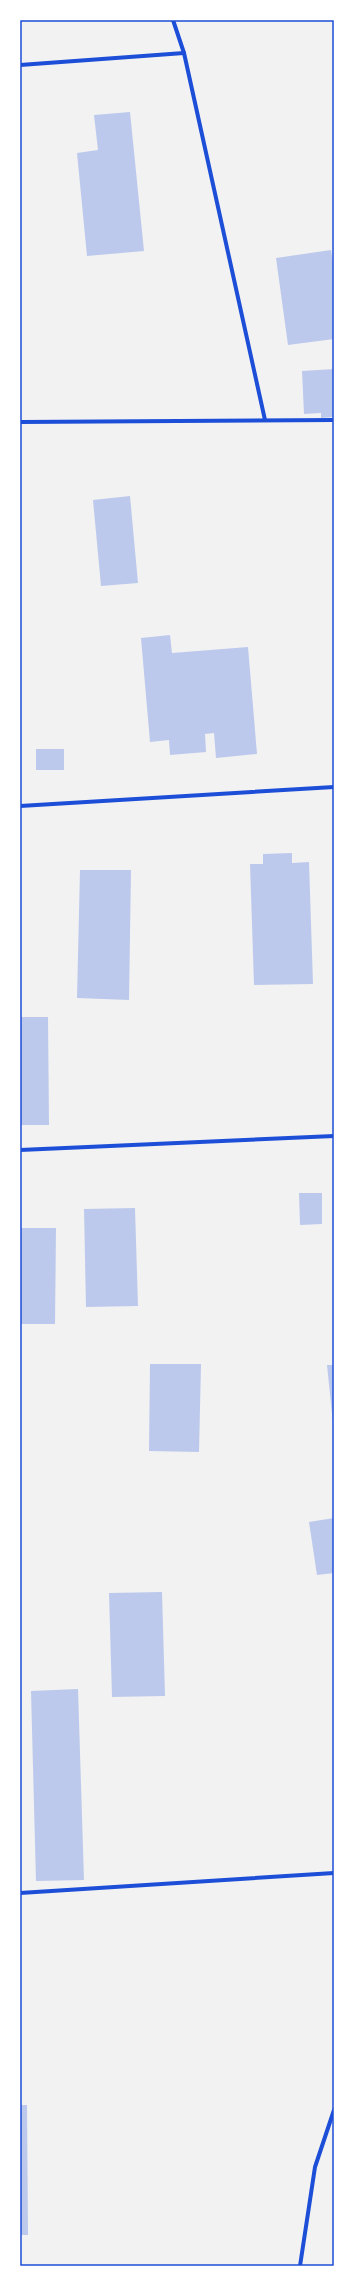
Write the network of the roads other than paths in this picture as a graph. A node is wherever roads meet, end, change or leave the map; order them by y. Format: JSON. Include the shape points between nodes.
{"nodes":[{"id":1,"x":173,"y":20,"type":"edge"},
{"id":2,"x":184,"y":53,"type":"junction"},
{"id":3,"x":20,"y":64,"type":"edge"},
{"id":4,"x":265,"y":420,"type":"junction"},
{"id":5,"x":334,"y":420,"type":"edge"},
{"id":6,"x":20,"y":422,"type":"edge"},
{"id":7,"x":334,"y":787,"type":"edge"},
{"id":8,"x":20,"y":806,"type":"edge"},
{"id":9,"x":334,"y":1136,"type":"edge"},
{"id":10,"x":20,"y":1150,"type":"edge"},
{"id":11,"x":334,"y":1873,"type":"edge"},
{"id":12,"x":20,"y":1893,"type":"edge"},
{"id":13,"x":334,"y":2110,"type":"edge"},
{"id":14,"x":300,"y":2266,"type":"edge"}],
"edges":[{"from":1,"to":2,"type":"street"},
{"from":2,"to":3,"type":"street"},
{"from":2,"to":4,"type":"street"},
{"from":4,"to":5,"type":"street"},
{"from":4,"to":6,"type":"street"},
{"from":7,"to":8,"type":"street"},
{"from":9,"to":10,"type":"street"},
{"from":11,"to":12,"type":"street"},
{"from":13,"to":14,"type":"street","via":[[315,2167]]}]}
